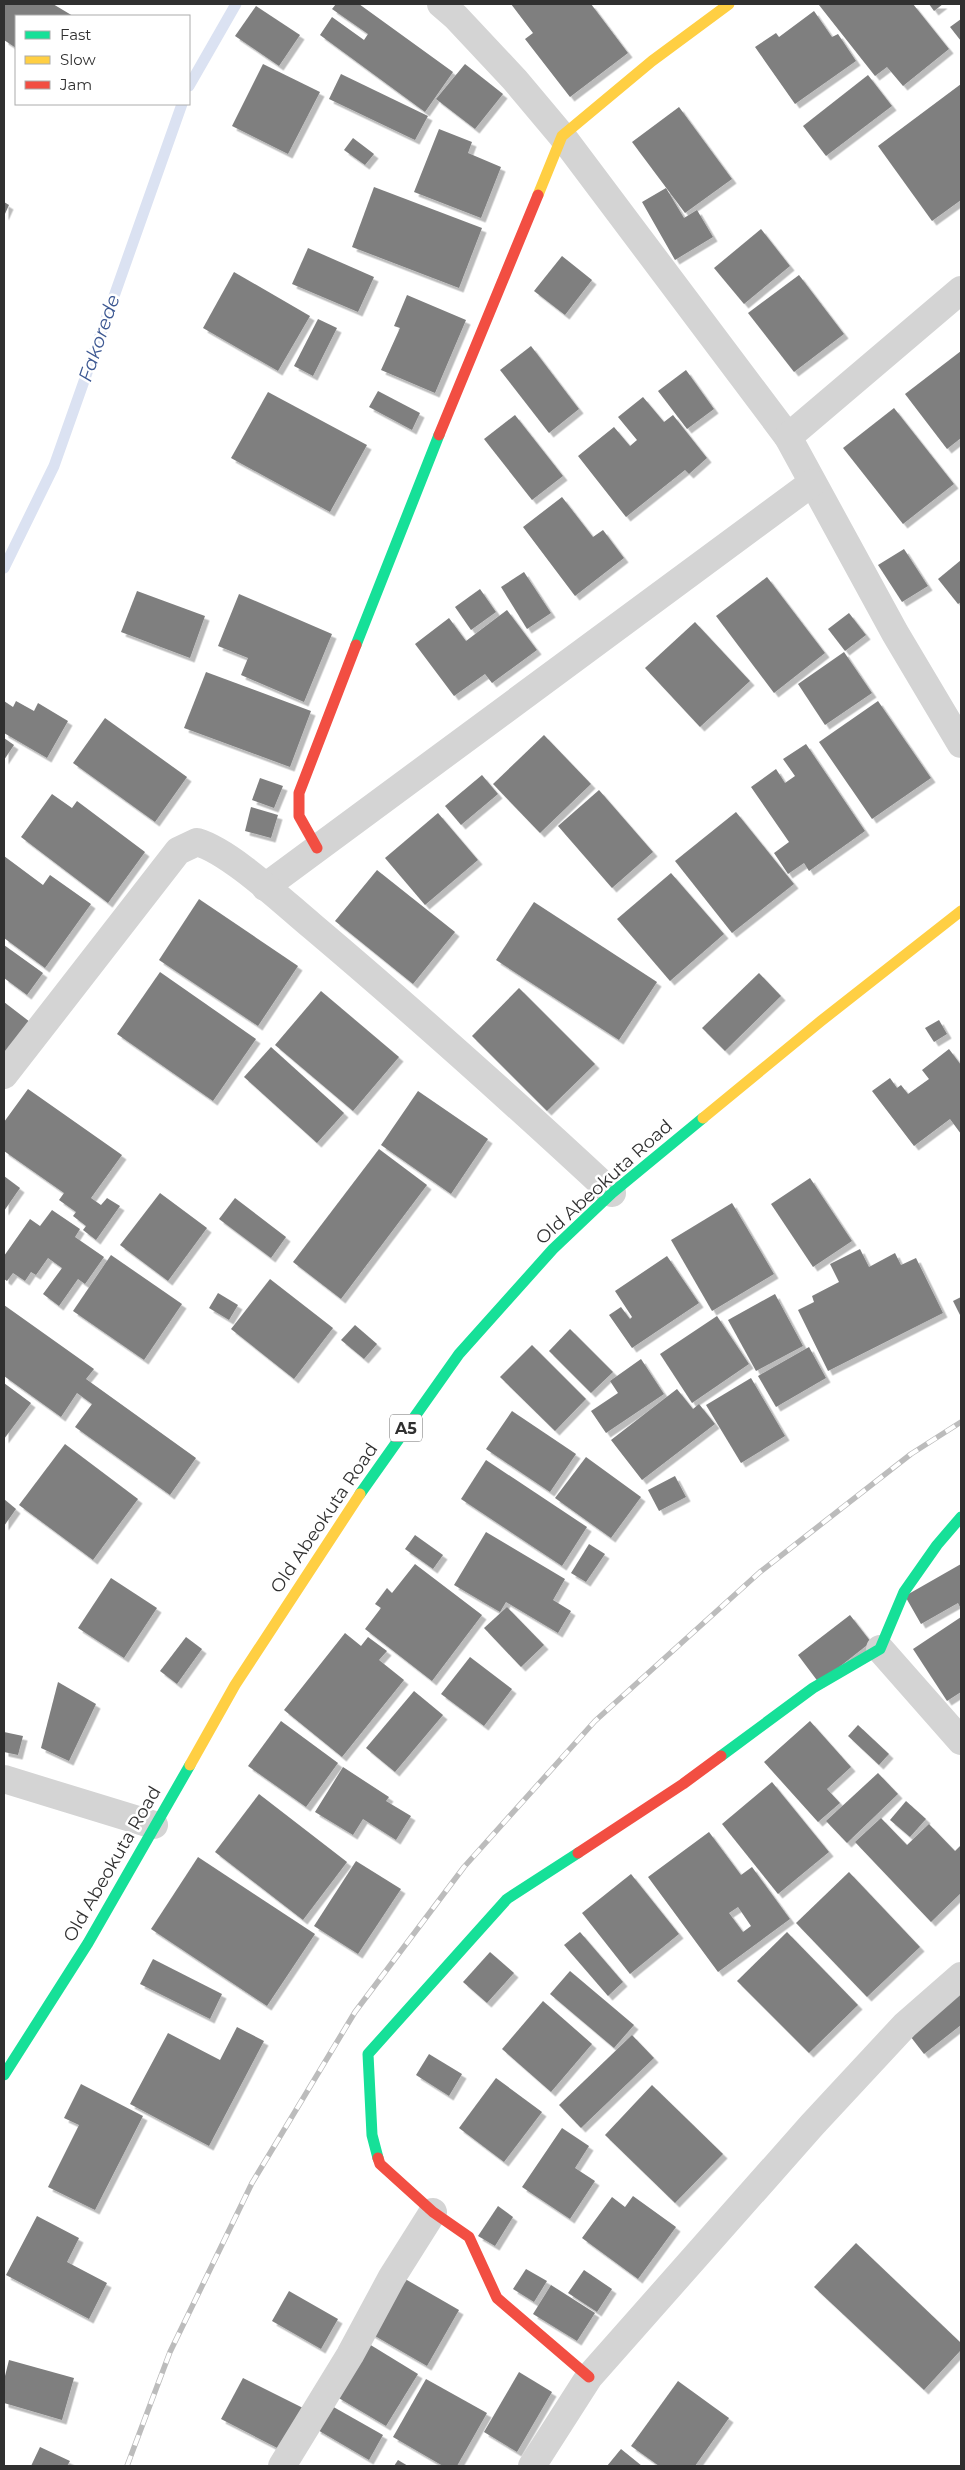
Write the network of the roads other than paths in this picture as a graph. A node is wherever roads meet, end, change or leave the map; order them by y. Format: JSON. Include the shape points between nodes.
{"nodes":[{"id":1,"x":441,"y":4,"type":"edge"},
{"id":2,"x":729,"y":4,"type":"edge"},
{"id":3,"x":562,"y":136,"type":"junction"},
{"id":4,"x":961,"y":290,"type":"edge"},
{"id":5,"x":788,"y":437,"type":"junction"},
{"id":6,"x":812,"y":483,"type":"junction"},
{"id":7,"x":961,"y":744,"type":"edge"},
{"id":8,"x":317,"y":848,"type":"junction"},
{"id":9,"x":265,"y":887,"type":"junction"},
{"id":10,"x":961,"y":911,"type":"edge"},
{"id":11,"x":4,"y":1075,"type":"edge"},
{"id":12,"x":612,"y":1193,"type":"junction"},
{"id":13,"x":961,"y":1517,"type":"edge"},
{"id":14,"x":880,"y":1649,"type":"junction"},
{"id":15,"x":961,"y":1741,"type":"edge"},
{"id":16,"x":4,"y":1779,"type":"edge"},
{"id":17,"x":154,"y":1824,"type":"junction"},
{"id":18,"x":961,"y":1976,"type":"edge"},
{"id":19,"x":4,"y":2075,"type":"edge"},
{"id":20,"x":433,"y":2212,"type":"junction"},
{"id":21,"x":589,"y":2377,"type":"junction"},
{"id":22,"x":282,"y":2466,"type":"edge"},
{"id":23,"x":532,"y":2466,"type":"edge"}],
"edges":[{"from":1,"to":3,"type":"street","via":[[515,80]]},
{"from":2,"to":3,"type":"main road","via":[[652,61]]},
{"from":3,"to":5,"type":"street"},
{"from":3,"to":8,"type":"main road","via":[[396,539],[298,793],[299,816]]},
{"from":4,"to":5,"type":"street"},
{"from":5,"to":6,"type":"street"},
{"from":6,"to":7,"type":"street"},
{"from":6,"to":8,"type":"street"},
{"from":8,"to":9,"type":"street"},
{"from":9,"to":11,"type":"street","via":[[211,846],[197,842],[178,851]]},
{"from":9,"to":12,"type":"street","via":[[474,1066]]},
{"from":10,"to":12,"type":"main road","name":"Old Abeokuta Road","number":"A5"},
{"from":12,"to":17,"type":"main road","name":"Old Abeokuta Road","number":"A5","via":[[553,1249],[459,1354],[344,1518],[235,1685]]},
{"from":13,"to":14,"type":"main road","via":[[904,1592]]},
{"from":14,"to":15,"type":"street"},
{"from":14,"to":20,"type":"main road","via":[[813,1688],[683,1784],[507,1899],[368,2054],[372,2135],[380,2164]]},
{"from":16,"to":17,"type":"street"},
{"from":17,"to":19,"type":"main road","name":"Old Abeokuta Road","number":"A5","via":[[88,1943]]},
{"from":18,"to":21,"type":"street","via":[[905,2025],[845,2089]]},
{"from":20,"to":21,"type":"main road","via":[[469,2236],[498,2298]]},
{"from":20,"to":22,"type":"street"},
{"from":21,"to":23,"type":"street"}]}
